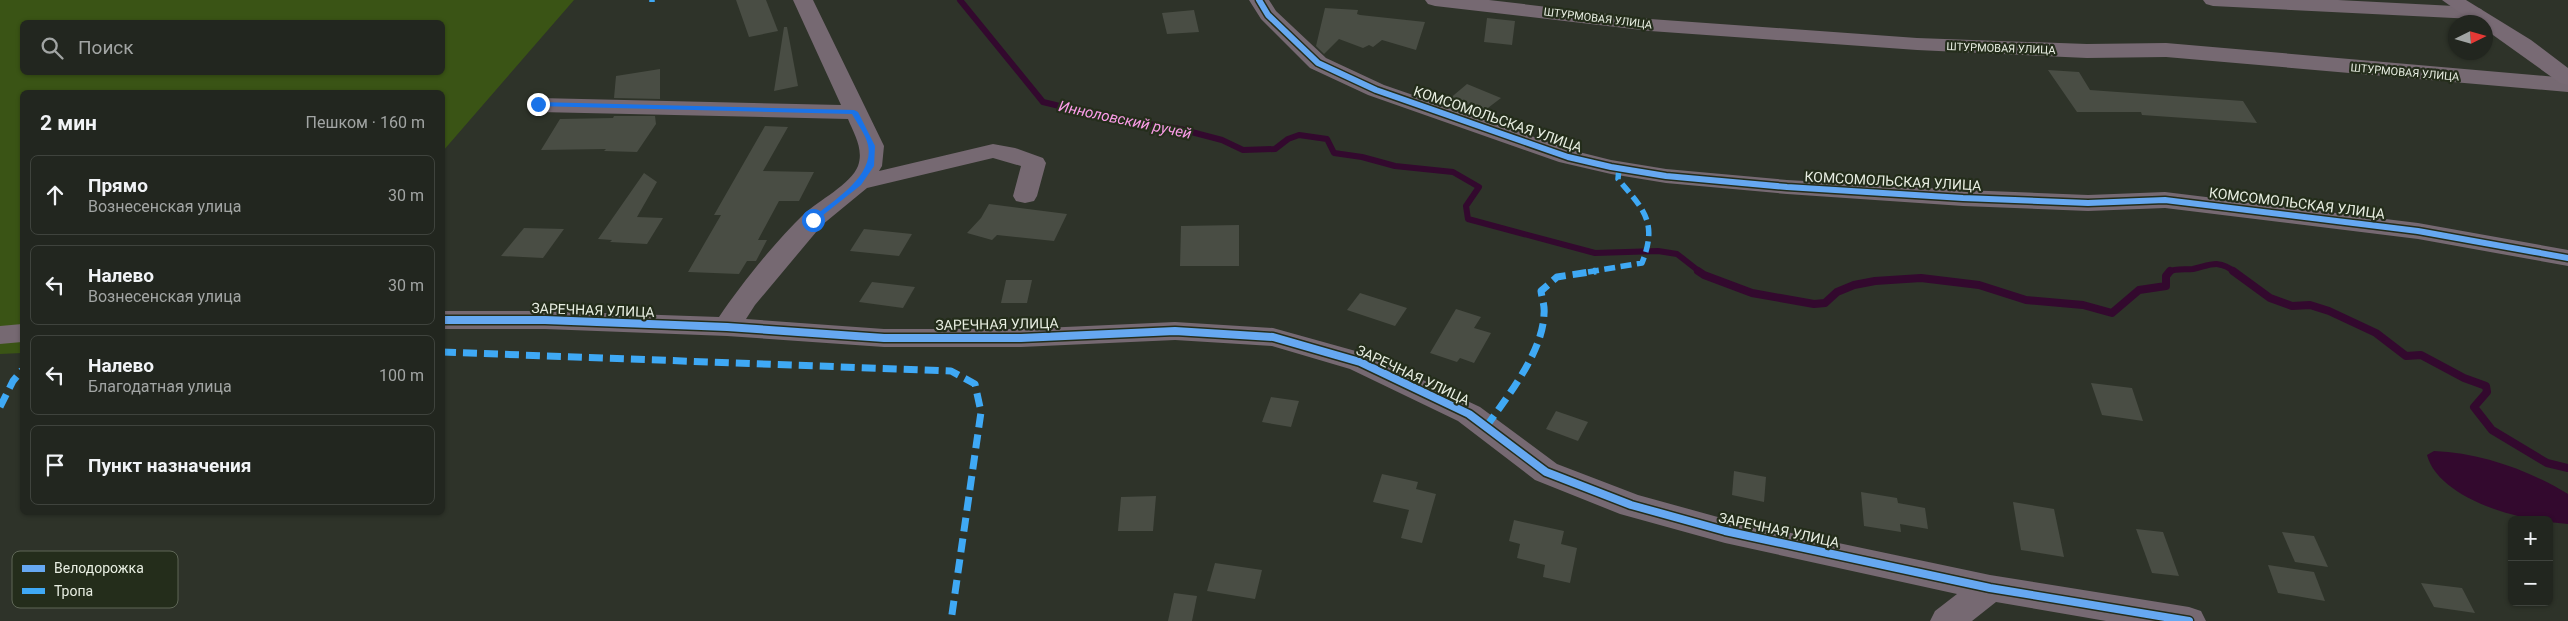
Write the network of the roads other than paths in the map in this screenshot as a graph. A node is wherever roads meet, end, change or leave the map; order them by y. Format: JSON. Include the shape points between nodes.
{"nodes":[{"id":1,"x":803,"y":0,"type":"edge"},
{"id":2,"x":1259,"y":0,"type":"edge"},
{"id":3,"x":1436,"y":0,"type":"edge"},
{"id":4,"x":2213,"y":0,"type":"edge"},
{"id":5,"x":2452,"y":0,"type":"edge"},
{"id":6,"x":1527,"y":5,"type":"edge"},
{"id":7,"x":2474,"y":12,"type":"junction"},
{"id":8,"x":2568,"y":78,"type":"edge"},
{"id":9,"x":2568,"y":85,"type":"edge"},
{"id":10,"x":538,"y":104,"type":"dead end"},
{"id":11,"x":854,"y":112,"type":"junction"},
{"id":12,"x":858,"y":183,"type":"junction"},
{"id":13,"x":1025,"y":196,"type":"dead end"},
{"id":14,"x":2568,"y":258,"type":"edge"},
{"id":15,"x":445,"y":320,"type":"edge"},
{"id":16,"x":727,"y":327,"type":"junction"},
{"id":17,"x":20,"y":333,"type":"edge"},
{"id":18,"x":0,"y":335,"type":"edge"},
{"id":19,"x":1990,"y":588,"type":"junction"},
{"id":20,"x":1947,"y":621,"type":"edge"},
{"id":21,"x":2190,"y":621,"type":"edge"}],
"edges":[{"from":1,"to":11,"type":"street"},
{"from":2,"to":14,"type":"street","name":"КОМСОМОЛЬСКАЯ УЛИЦА","via":[[1268,15],[1318,63],[1368,86],[1526,143],[1611,167],[1666,176],[1787,187],[1963,198],[2088,203],[2165,200],[2418,231]]},
{"from":3,"to":6,"type":"street","name":"ШТУРМОВАЯ УЛИЦА"},
{"from":4,"to":7,"type":"street"},
{"from":5,"to":7,"type":"main road"},
{"from":6,"to":9,"type":"street","name":"ШТУРМОВАЯ УЛИЦА","via":[[1650,25],[1917,44],[2087,51],[2166,50]]},
{"from":7,"to":8,"type":"main road"},
{"from":10,"to":11,"type":"street"},
{"from":11,"to":12,"type":"street","via":[[872,146],[870,166]]},
{"from":12,"to":13,"type":"street","via":[[993,151],[1034,163]]},
{"from":12,"to":16,"type":"street","via":[[813,220],[745,299]]},
{"from":15,"to":16,"type":"street","name":"ЗАРЕЧНАЯ УЛИЦА"},
{"from":16,"to":19,"type":"street","name":"ЗАРЕЧНАЯ УЛИЦА","via":[[884,338],[1021,338],[1175,331],[1273,337],[1360,362],[1469,414],[1546,472],[1631,505],[1725,531]]},
{"from":17,"to":18,"type":"street"},
{"from":19,"to":20,"type":"street"},
{"from":19,"to":21,"type":"street","name":"ЗАРЕЧНАЯ УЛИЦА"}]}
